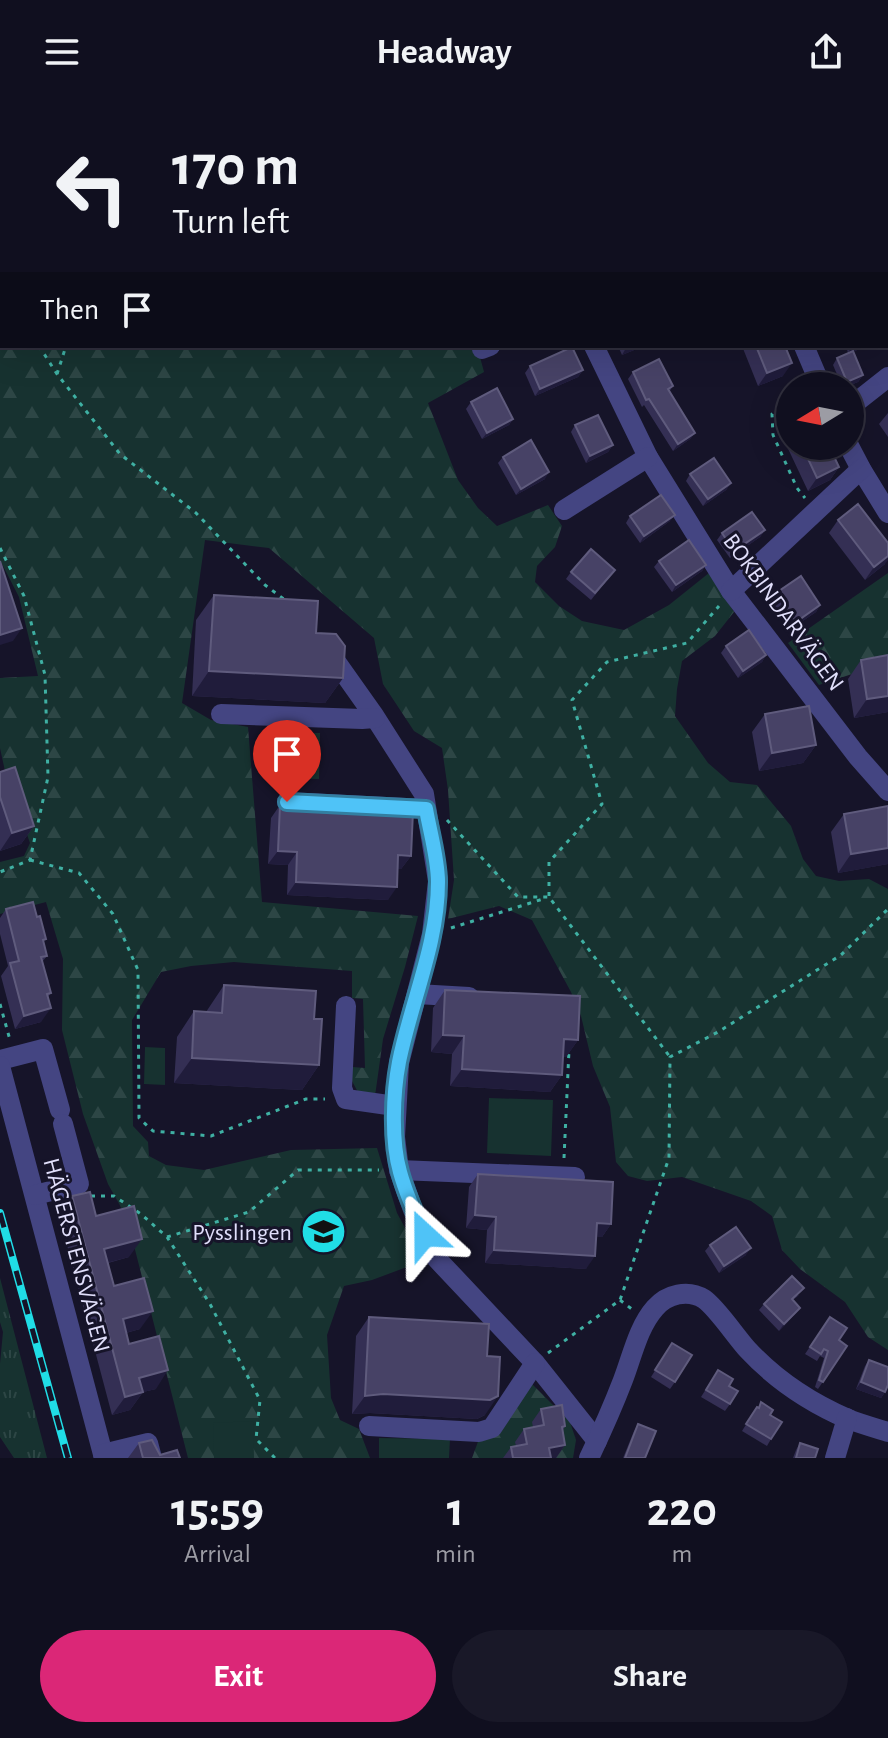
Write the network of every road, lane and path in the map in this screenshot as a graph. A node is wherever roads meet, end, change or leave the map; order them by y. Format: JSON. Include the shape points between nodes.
{"nodes":[{"id":1,"x":40,"y":348,"type":"edge"},
{"id":2,"x":65,"y":348,"type":"edge"},
{"id":3,"x":595,"y":348,"type":"edge"},
{"id":4,"x":805,"y":348,"type":"edge"},
{"id":5,"x":815,"y":372,"type":"edge"},
{"id":6,"x":57,"y":374,"type":"junction"},
{"id":7,"x":888,"y":377,"type":"edge"},
{"id":8,"x":864,"y":396,"type":"edge"},
{"id":9,"x":776,"y":410,"type":"edge"},
{"id":10,"x":776,"y":442,"type":"edge"},
{"id":11,"x":648,"y":457,"type":"junction"},
{"id":12,"x":784,"y":460,"type":"edge"},
{"id":13,"x":856,"y":460,"type":"edge"},
{"id":14,"x":861,"y":469,"type":"junction"},
{"id":15,"x":564,"y":510,"type":"dead end"},
{"id":16,"x":816,"y":511,"type":"junction"},
{"id":17,"x":888,"y":513,"type":"edge"},
{"id":18,"x":0,"y":548,"type":"edge"},
{"id":19,"x":731,"y":591,"type":"junction"},
{"id":20,"x":287,"y":602,"type":"edge"},
{"id":21,"x":316,"y":643,"type":"edge"},
{"id":22,"x":221,"y":714,"type":"dead end"},
{"id":23,"x":375,"y":718,"type":"junction"},
{"id":24,"x":888,"y":791,"type":"edge"},
{"id":25,"x":287,"y":802,"type":"edge"},
{"id":26,"x":432,"y":806,"type":"junction"},
{"id":27,"x":30,"y":860,"type":"junction"},
{"id":28,"x":0,"y":872,"type":"edge"},
{"id":29,"x":549,"y":897,"type":"junction"},
{"id":30,"x":888,"y":909,"type":"edge"},
{"id":31,"x":432,"y":934,"type":"junction"},
{"id":32,"x":417,"y":994,"type":"junction"},
{"id":33,"x":491,"y":998,"type":"edge"},
{"id":34,"x":346,"y":1006,"type":"dead end"},
{"id":35,"x":569,"y":1051,"type":"edge"},
{"id":36,"x":670,"y":1057,"type":"junction"},
{"id":37,"x":0,"y":1060,"type":"edge"},
{"id":38,"x":0,"y":1066,"type":"edge"},
{"id":39,"x":346,"y":1099,"type":"junction"},
{"id":40,"x":395,"y":1106,"type":"junction"},
{"id":41,"x":399,"y":1170,"type":"junction"},
{"id":42,"x":569,"y":1177,"type":"joint"},
{"id":43,"x":35,"y":1195,"type":"junction"},
{"id":44,"x":81,"y":1199,"type":"edge"},
{"id":45,"x":167,"y":1237,"type":"junction"},
{"id":46,"x":535,"y":1363,"type":"junction"},
{"id":47,"x":847,"y":1418,"type":"junction"},
{"id":48,"x":369,"y":1426,"type":"dead end"},
{"id":49,"x":888,"y":1432,"type":"edge"},
{"id":50,"x":593,"y":1449,"type":"edge"},
{"id":51,"x":104,"y":1456,"type":"edge"},
{"id":52,"x":152,"y":1458,"type":"edge"},
{"id":53,"x":275,"y":1458,"type":"edge"},
{"id":54,"x":835,"y":1458,"type":"edge"}],
"edges":[{"from":1,"to":6,"type":"path"},
{"from":2,"to":6,"type":"path"},
{"from":3,"to":11,"type":"street","name":"BOKBINDARVÄGEN"},
{"from":4,"to":5,"type":"street"},
{"from":6,"to":20,"type":"path","via":[[120,454],[196,513]]},
{"from":7,"to":8,"type":"street"},
{"from":9,"to":10,"type":"path"},
{"from":11,"to":15,"type":"street"},
{"from":11,"to":19,"type":"street","name":"BOKBINDARVÄGEN"},
{"from":12,"to":16,"type":"path","via":[[797,488]]},
{"from":13,"to":14,"type":"street"},
{"from":14,"to":16,"type":"street"},
{"from":14,"to":17,"type":"street"},
{"from":16,"to":19,"type":"street"},
{"from":18,"to":27,"type":"path","via":[[24,596],[45,675],[48,777]]},
{"from":19,"to":24,"type":"street","name":"BOKBINDARVÄGEN"},
{"from":19,"to":29,"type":"path","via":[[687,643],[607,662],[572,700],[602,804],[549,862]]},
{"from":21,"to":23,"type":"street","via":[[326,647]]},
{"from":22,"to":23,"type":"street"},
{"from":23,"to":26,"type":"street"},
{"from":25,"to":26,"type":"street"},
{"from":26,"to":29,"type":"path","via":[[518,897]]},
{"from":26,"to":31,"type":"street","via":[[438,881]]},
{"from":27,"to":28,"type":"path"},
{"from":27,"to":39,"type":"path","via":[[79,873],[113,914],[138,970],[139,1118],[153,1131],[211,1136],[306,1099]]},
{"from":29,"to":31,"type":"path"},
{"from":29,"to":36,"type":"path"},
{"from":30,"to":36,"type":"path","via":[[841,955]]},
{"from":31,"to":32,"type":"street"},
{"from":32,"to":33,"type":"street"},
{"from":32,"to":40,"type":"street","via":[[399,1063]]},
{"from":34,"to":39,"type":"street"},
{"from":35,"to":42,"type":"path"},
{"from":36,"to":46,"type":"path","via":[[669,1158],[620,1300]]},
{"from":37,"to":43,"type":"street","via":[[43,1049],[79,1184]]},
{"from":38,"to":43,"type":"street","name":"HÄGERSTENSVÄGEN"},
{"from":39,"to":40,"type":"street"},
{"from":40,"to":41,"type":"street"},
{"from":41,"to":42,"type":"street"},
{"from":41,"to":45,"type":"path","via":[[298,1170],[249,1212]]},
{"from":41,"to":46,"type":"street","via":[[437,1259]]},
{"from":43,"to":51,"type":"street","name":"HÄGERSTENSVÄGEN"},
{"from":44,"to":45,"type":"path","via":[[114,1196]]},
{"from":45,"to":53,"type":"path","via":[[210,1304],[260,1400],[256,1439]]},
{"from":46,"to":48,"type":"street","via":[[492,1428],[479,1432]]},
{"from":46,"to":50,"type":"street"},
{"from":47,"to":49,"type":"street"},
{"from":47,"to":50,"type":"street","via":[[762,1365],[704,1300],[674,1295],[646,1320]]},
{"from":47,"to":54,"type":"street"},
{"from":51,"to":52,"type":"street","via":[[148,1443]]}]}
